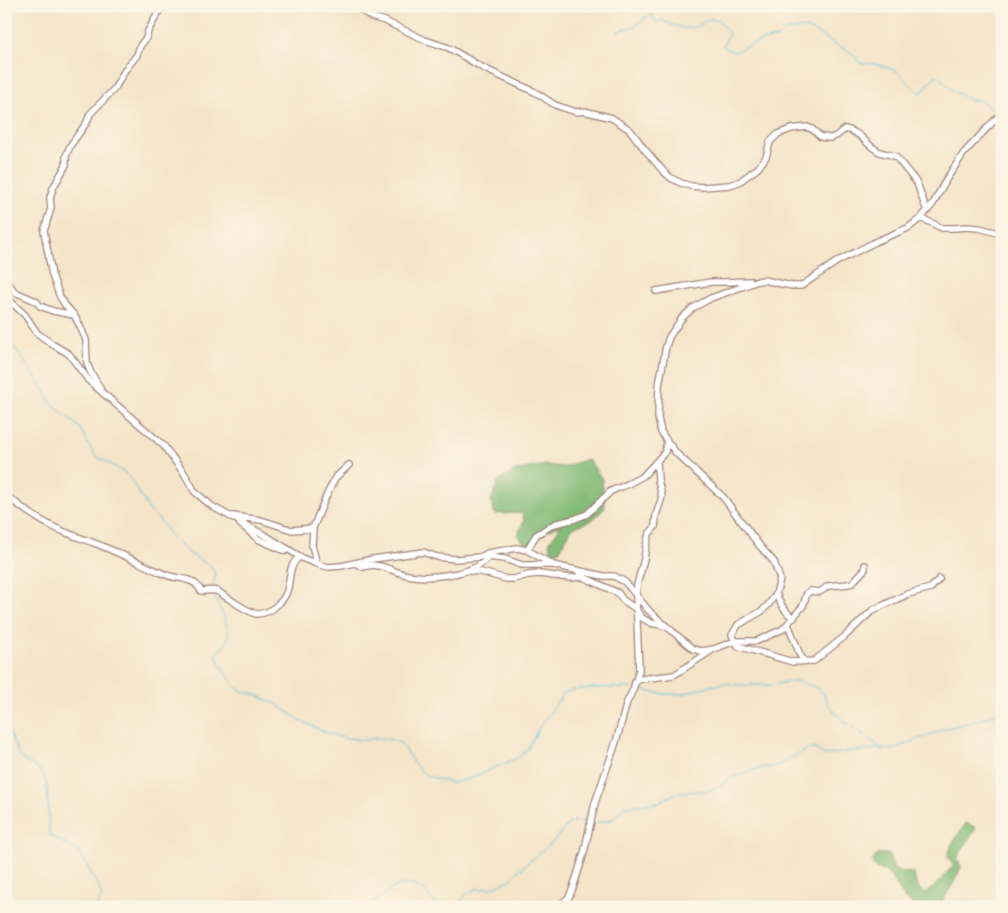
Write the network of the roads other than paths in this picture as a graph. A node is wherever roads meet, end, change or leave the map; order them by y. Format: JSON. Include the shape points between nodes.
{"nodes":[{"id":1,"x":162,"y":6,"type":"edge"},
{"id":2,"x":356,"y":6,"type":"edge"},
{"id":3,"x":1002,"y":113,"type":"edge"},
{"id":4,"x":928,"y":210,"type":"junction"},
{"id":5,"x":921,"y":218,"type":"junction"},
{"id":6,"x":1002,"y":234,"type":"edge"},
{"id":7,"x":6,"y":281,"type":"edge"},
{"id":8,"x":758,"y":281,"type":"junction"},
{"id":9,"x":6,"y":286,"type":"edge"},
{"id":10,"x":656,"y":291,"type":"dead end"},
{"id":11,"x":74,"y":315,"type":"junction"},
{"id":12,"x":102,"y":392,"type":"junction"},
{"id":13,"x":667,"y":441,"type":"junction"},
{"id":14,"x":657,"y":461,"type":"junction"},
{"id":15,"x":349,"y":465,"type":"dead end"},
{"id":16,"x":6,"y":495,"type":"edge"},
{"id":17,"x":230,"y":516,"type":"junction"},
{"id":18,"x":313,"y":528,"type":"junction"},
{"id":19,"x":527,"y":550,"type":"junction"},
{"id":20,"x":480,"y":557,"type":"junction"},
{"id":21,"x":488,"y":557,"type":"junction"},
{"id":22,"x":302,"y":558,"type":"junction"},
{"id":23,"x":356,"y":563,"type":"junction"},
{"id":24,"x":317,"y":564,"type":"junction"},
{"id":25,"x":553,"y":565,"type":"junction"},
{"id":26,"x":864,"y":565,"type":"dead end"},
{"id":27,"x":571,"y":569,"type":"junction"},
{"id":28,"x":467,"y":570,"type":"junction"},
{"id":29,"x":580,"y":577,"type":"junction"},
{"id":30,"x":939,"y":579,"type":"dead end"},
{"id":31,"x":776,"y":594,"type":"junction"},
{"id":32,"x":636,"y":597,"type":"junction"},
{"id":33,"x":636,"y":609,"type":"junction"},
{"id":34,"x":794,"y":618,"type":"junction"},
{"id":35,"x":788,"y":624,"type":"junction"},
{"id":36,"x":667,"y":626,"type":"junction"},
{"id":37,"x":735,"y":641,"type":"junction"},
{"id":38,"x":714,"y":649,"type":"junction"},
{"id":39,"x":804,"y":662,"type":"junction"},
{"id":40,"x":634,"y":686,"type":"junction"},
{"id":41,"x":556,"y":907,"type":"edge"}],
"edges":[{"from":1,"to":11,"type":"street","via":[[137,55],[115,88],[90,114],[70,146],[66,165],[50,198],[51,208],[44,231],[52,275],[60,296]]},
{"from":2,"to":4,"type":"street","via":[[372,17],[449,48],[555,105],[612,118],[630,130],[664,172],[681,183],[703,187],[739,182],[758,168],[770,142],[778,134],[807,127],[821,138],[830,138],[845,129],[856,132],[879,152],[896,158],[917,183]]},
{"from":3,"to":4,"type":"street","via":[[964,152]]},
{"from":4,"to":5,"type":"street"},
{"from":5,"to":6,"type":"street","via":[[942,228],[979,228]]},
{"from":5,"to":8,"type":"street","via":[[908,228],[838,262],[802,286]]},
{"from":7,"to":11,"type":"street","via":[[15,292],[40,306]]},
{"from":8,"to":10,"type":"street","via":[[712,282]]},
{"from":8,"to":13,"type":"street","via":[[693,308],[669,337],[658,403],[661,432]]},
{"from":9,"to":12,"type":"street","via":[[9,300],[37,333],[69,354],[89,381]]},
{"from":11,"to":12,"type":"street","via":[[86,340],[87,363]]},
{"from":12,"to":17,"type":"street","via":[[163,445],[195,492],[212,507]]},
{"from":13,"to":14,"type":"street","via":[[665,452]]},
{"from":13,"to":31,"type":"street","via":[[723,497],[774,562],[780,579]]},
{"from":14,"to":19,"type":"street","via":[[643,476],[611,491],[587,514],[554,524],[536,535]]},
{"from":14,"to":32,"type":"street","via":[[662,497],[649,534]]},
{"from":15,"to":18,"type":"street","via":[[335,478]]},
{"from":16,"to":22,"type":"street","via":[[58,530],[167,575],[194,582],[201,591],[212,591],[258,614],[277,606],[286,596],[292,565]]},
{"from":17,"to":18,"type":"street","via":[[261,520],[292,530]]},
{"from":17,"to":22,"type":"street"},
{"from":18,"to":24,"type":"street","via":[[312,546]]},
{"from":19,"to":20,"type":"street","via":[[517,548]]},
{"from":19,"to":25,"type":"street"},
{"from":20,"to":21,"type":"street"},
{"from":20,"to":23,"type":"street","via":[[456,559],[423,552]]},
{"from":21,"to":25,"type":"street","via":[[504,558],[522,565]]},
{"from":21,"to":28,"type":"street","via":[[485,562]]},
{"from":22,"to":24,"type":"street"},
{"from":23,"to":24,"type":"street","via":[[328,567]]},
{"from":23,"to":28,"type":"street","via":[[363,567],[378,565],[416,576],[448,575]]},
{"from":25,"to":27,"type":"street"},
{"from":26,"to":34,"type":"street","via":[[865,569],[852,583],[807,593]]},
{"from":27,"to":29,"type":"street"},
{"from":27,"to":32,"type":"street","via":[[614,576],[625,582]]},
{"from":28,"to":29,"type":"street","via":[[506,579],[539,574]]},
{"from":29,"to":33,"type":"street","via":[[618,593]]},
{"from":30,"to":39,"type":"street","via":[[931,588],[908,594],[873,610],[814,661]]},
{"from":31,"to":34,"type":"street","via":[[781,606]]},
{"from":31,"to":37,"type":"street","via":[[762,611],[738,625],[732,635]]},
{"from":32,"to":33,"type":"street"},
{"from":32,"to":36,"type":"street"},
{"from":33,"to":36,"type":"street","via":[[651,623]]},
{"from":33,"to":40,"type":"street","via":[[639,670]]},
{"from":34,"to":35,"type":"street"},
{"from":35,"to":37,"type":"street","via":[[757,641]]},
{"from":35,"to":39,"type":"street"},
{"from":36,"to":38,"type":"street","via":[[693,649]]},
{"from":37,"to":38,"type":"street"},
{"from":37,"to":39,"type":"street","via":[[738,646],[793,662]]},
{"from":38,"to":40,"type":"street","via":[[674,674],[640,679]]},
{"from":40,"to":41,"type":"street","via":[[595,804],[573,888],[565,902]]}]}
